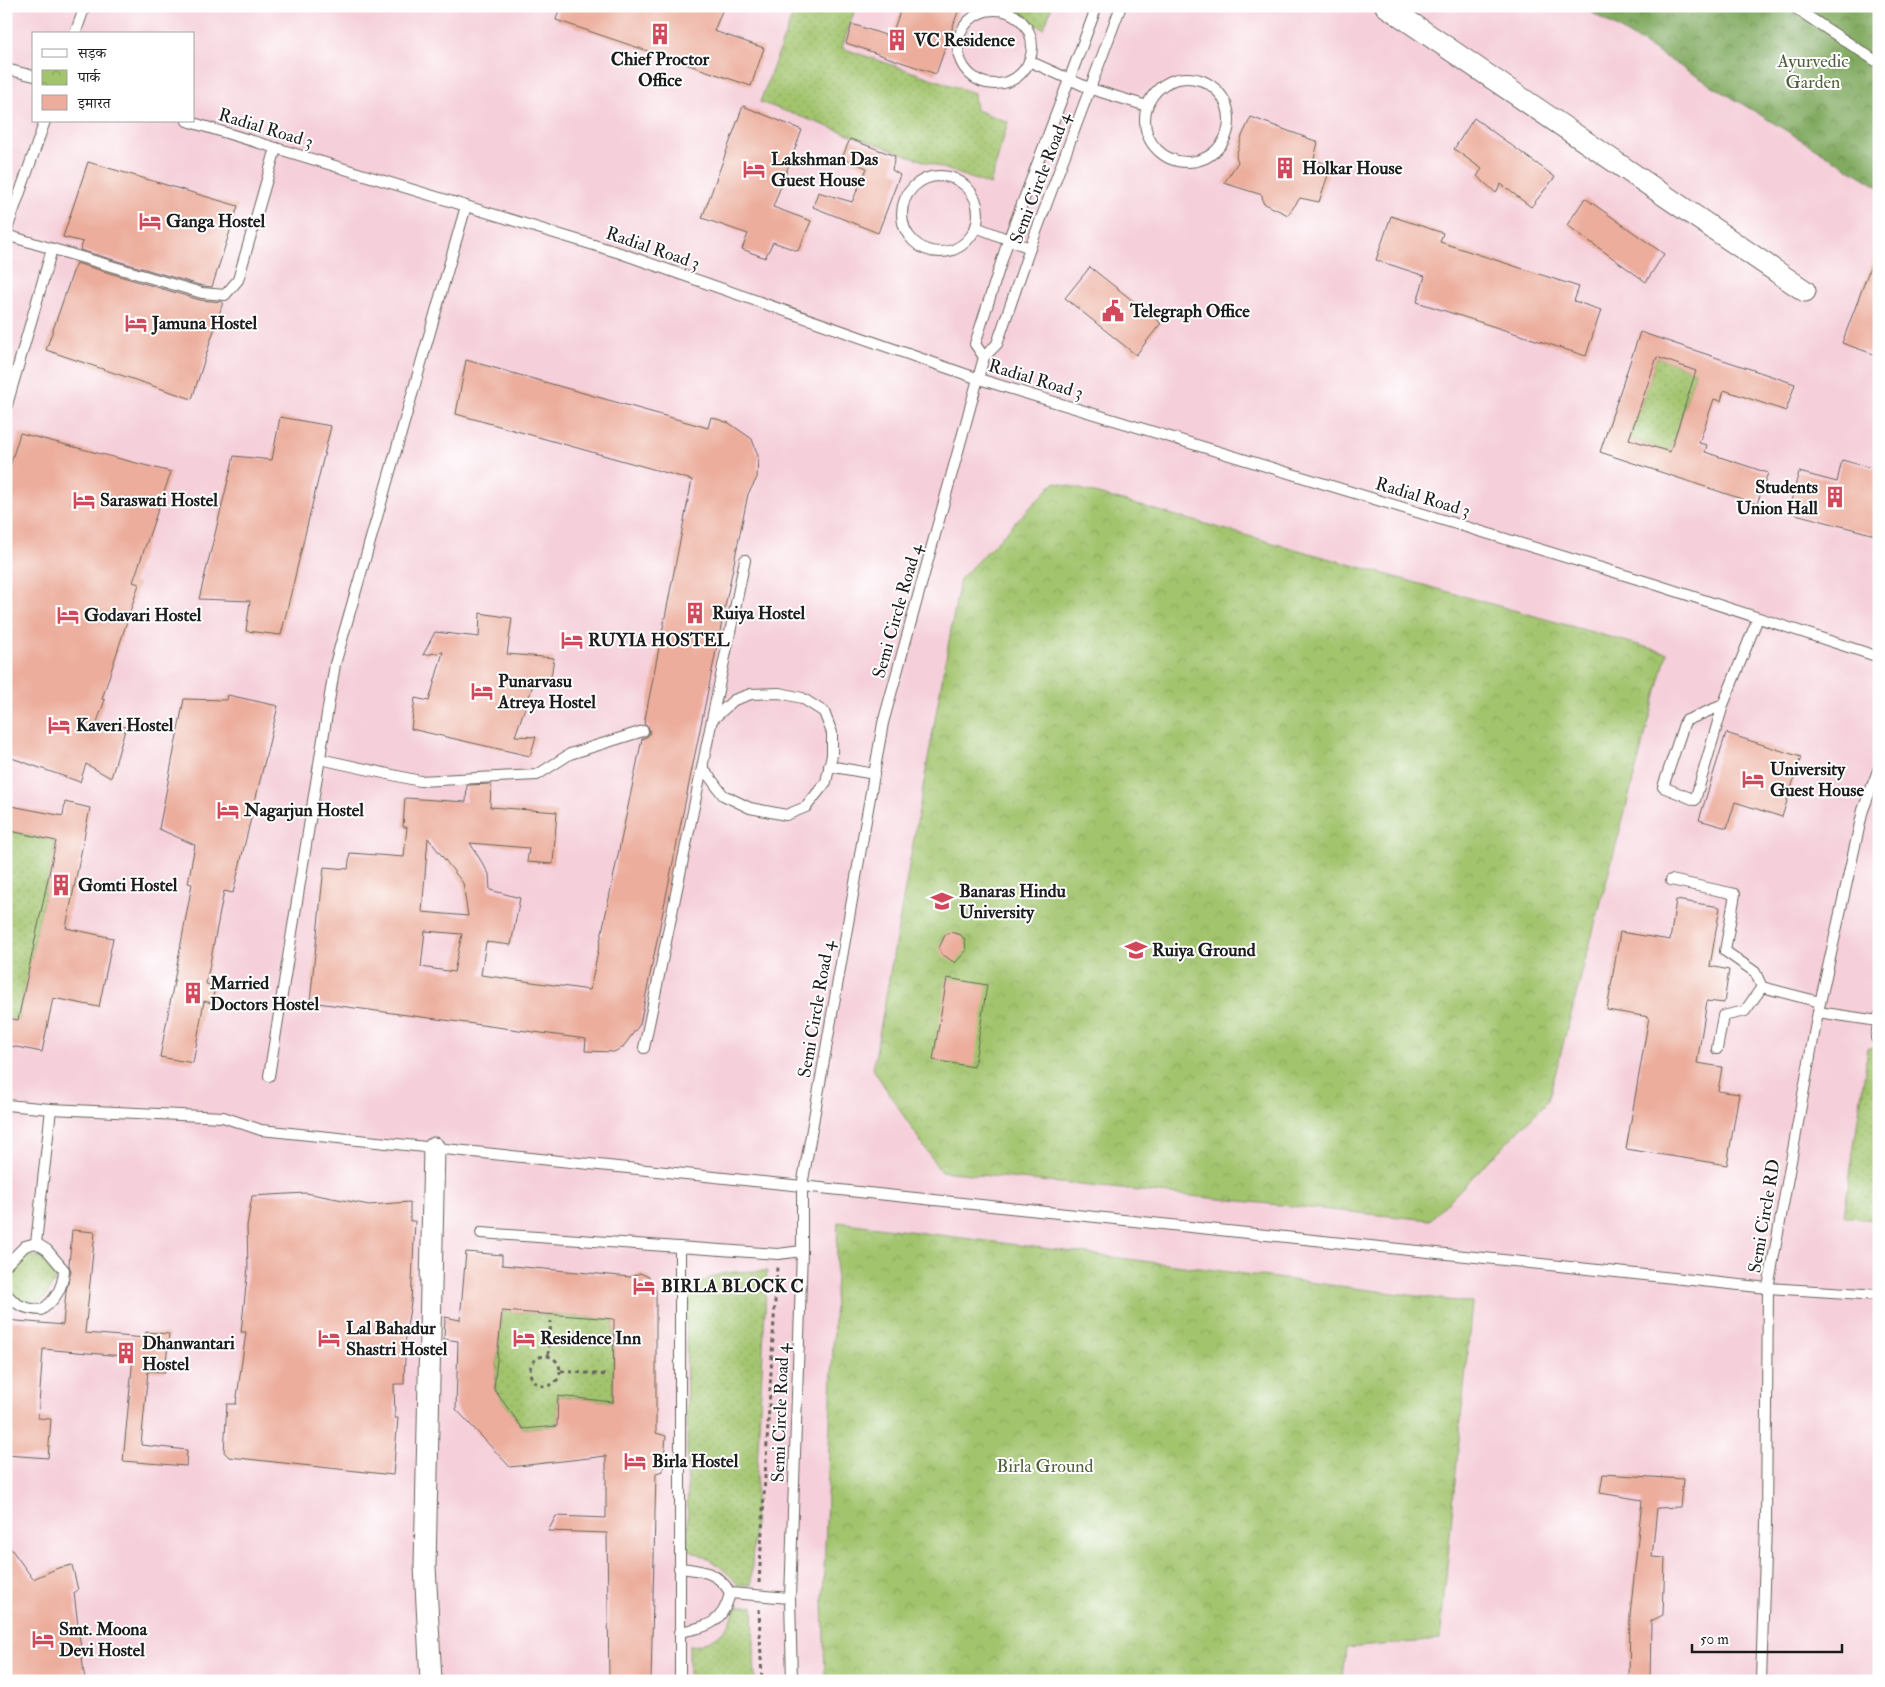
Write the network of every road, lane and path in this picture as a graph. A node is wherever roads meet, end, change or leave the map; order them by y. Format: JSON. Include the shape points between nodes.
{"nodes":[{"id":1,"x":85,"y":6,"type":"edge"},
{"id":2,"x":1097,"y":6,"type":"edge"},
{"id":3,"x":1121,"y":6,"type":"edge"},
{"id":4,"x":1386,"y":6,"type":"edge"},
{"id":5,"x":1792,"y":6,"type":"edge"},
{"id":6,"x":77,"y":32,"type":"edge"},
{"id":7,"x":1029,"y":61,"type":"junction"},
{"id":8,"x":1879,"y":63,"type":"edge"},
{"id":9,"x":6,"y":69,"type":"edge"},
{"id":10,"x":32,"y":76,"type":"edge"},
{"id":11,"x":1068,"y":80,"type":"junction"},
{"id":12,"x":1091,"y":89,"type":"junction"},
{"id":13,"x":1147,"y":106,"type":"junction"},
{"id":14,"x":45,"y":122,"type":"edge"},
{"id":15,"x":190,"y":122,"type":"edge"},
{"id":16,"x":276,"y":148,"type":"junction"},
{"id":17,"x":466,"y":206,"type":"junction"},
{"id":18,"x":976,"y":227,"type":"junction"},
{"id":19,"x":6,"y":234,"type":"edge"},
{"id":20,"x":1008,"y":241,"type":"junction"},
{"id":21,"x":1030,"y":248,"type":"junction"},
{"id":22,"x":52,"y":249,"type":"junction"},
{"id":23,"x":1805,"y":291,"type":"dead end"},
{"id":24,"x":984,"y":357,"type":"junction"},
{"id":25,"x":979,"y":379,"type":"junction"},
{"id":26,"x":6,"y":408,"type":"edge"},
{"id":27,"x":745,"y":560,"type":"dead end"},
{"id":28,"x":1758,"y":618,"type":"junction"},
{"id":29,"x":1879,"y":657,"type":"edge"},
{"id":30,"x":1723,"y":705,"type":"junction"},
{"id":31,"x":712,"y":720,"type":"junction"},
{"id":32,"x":643,"y":731,"type":"dead end"},
{"id":33,"x":320,"y":759,"type":"junction"},
{"id":34,"x":829,"y":766,"type":"junction"},
{"id":35,"x":703,"y":768,"type":"junction"},
{"id":36,"x":1879,"y":768,"type":"edge"},
{"id":37,"x":874,"y":774,"type":"junction"},
{"id":38,"x":1671,"y":880,"type":"dead end"},
{"id":39,"x":1762,"y":987,"type":"junction"},
{"id":40,"x":1819,"y":1007,"type":"junction"},
{"id":41,"x":1878,"y":1018,"type":"edge"},
{"id":42,"x":1879,"y":1038,"type":"edge"},
{"id":43,"x":644,"y":1048,"type":"dead end"},
{"id":44,"x":1717,"y":1050,"type":"dead end"},
{"id":45,"x":269,"y":1076,"type":"dead end"},
{"id":46,"x":6,"y":1104,"type":"edge"},
{"id":47,"x":50,"y":1109,"type":"junction"},
{"id":48,"x":434,"y":1148,"type":"junction"},
{"id":49,"x":802,"y":1186,"type":"junction"},
{"id":50,"x":480,"y":1233,"type":"dead end"},
{"id":51,"x":36,"y":1243,"type":"junction"},
{"id":52,"x":680,"y":1247,"type":"junction"},
{"id":53,"x":802,"y":1251,"type":"junction"},
{"id":54,"x":778,"y":1254,"type":"junction"},
{"id":55,"x":6,"y":1265,"type":"edge"},
{"id":56,"x":1768,"y":1288,"type":"junction"},
{"id":57,"x":6,"y":1293,"type":"edge"},
{"id":58,"x":1879,"y":1295,"type":"edge"},
{"id":59,"x":551,"y":1321,"type":"dead end"},
{"id":60,"x":548,"y":1355,"type":"junction"},
{"id":61,"x":561,"y":1371,"type":"junction"},
{"id":62,"x":609,"y":1375,"type":"dead end"},
{"id":63,"x":679,"y":1568,"type":"junction"},
{"id":64,"x":730,"y":1593,"type":"junction"},
{"id":65,"x":759,"y":1595,"type":"junction"},
{"id":66,"x":790,"y":1598,"type":"junction"},
{"id":67,"x":679,"y":1632,"type":"junction"},
{"id":68,"x":431,"y":1681,"type":"edge"},
{"id":69,"x":680,"y":1681,"type":"edge"},
{"id":70,"x":762,"y":1681,"type":"edge"},
{"id":71,"x":792,"y":1681,"type":"edge"},
{"id":72,"x":1762,"y":1681,"type":"edge"}],
"edges":[{"from":1,"to":6,"type":"lane"},
{"from":2,"to":11,"type":"lane","name":"Semi Circle Road 4"},
{"from":3,"to":12,"type":"lane","name":"Semi Circle Road 4"},
{"from":4,"to":23,"type":"street"},
{"from":5,"to":8,"type":"lane"},
{"from":7,"to":7,"type":"lane","via":[[1032,49],[1030,36],[1014,16],[1002,11],[978,15],[967,22],[960,33],[958,56],[963,67],[980,82],[1003,83],[1018,75]]},
{"from":7,"to":11,"type":"lane"},
{"from":9,"to":10,"type":"lane"},
{"from":11,"to":12,"type":"lane"},
{"from":11,"to":20,"type":"lane","name":"Semi Circle Road 4"},
{"from":12,"to":13,"type":"lane"},
{"from":12,"to":21,"type":"lane","name":"Semi Circle Road 4"},
{"from":13,"to":13,"type":"lane","via":[[1165,84],[1192,78],[1206,82],[1226,103],[1228,131],[1213,153],[1201,160],[1174,160],[1153,145],[1147,133]]},
{"from":14,"to":19,"type":"lane"},
{"from":15,"to":16,"type":"lane","name":"Radial Road 3"},
{"from":16,"to":17,"type":"lane","name":"Radial Road 3"},
{"from":16,"to":22,"type":"lane","via":[[238,280],[225,296],[202,293]]},
{"from":17,"to":25,"type":"lane","name":"Radial Road 3","via":[[620,253]]},
{"from":17,"to":33,"type":"lane","via":[[335,664]]},
{"from":18,"to":18,"type":"lane","via":[[976,203],[963,184],[952,178],[941,176],[918,183],[904,202],[901,214],[908,236],[927,250],[939,253],[961,246]]},
{"from":18,"to":20,"type":"lane"},
{"from":19,"to":22,"type":"lane"},
{"from":20,"to":21,"type":"lane"},
{"from":20,"to":24,"type":"lane","name":"Semi Circle Road 4","via":[[975,344]]},
{"from":21,"to":24,"type":"lane","name":"Semi Circle Road 4","via":[[997,344]]},
{"from":22,"to":26,"type":"lane"},
{"from":24,"to":25,"type":"lane","name":"Semi Circle Road 4"},
{"from":25,"to":28,"type":"lane","name":"Radial Road 3"},
{"from":25,"to":37,"type":"lane","name":"Semi Circle Road 4","via":[[883,722]]},
{"from":27,"to":31,"type":"lane"},
{"from":28,"to":29,"type":"lane","name":"Radial Road 3"},
{"from":28,"to":30,"type":"lane"},
{"from":30,"to":30,"type":"lane","via":[[1695,800],[1663,787],[1685,720]]},
{"from":31,"to":34,"type":"lane","via":[[734,700],[751,694],[780,693],[802,698],[824,712],[832,733]]},
{"from":31,"to":35,"type":"lane","via":[[702,745]]},
{"from":32,"to":33,"type":"lane","via":[[570,754],[537,775],[420,781]]},
{"from":33,"to":45,"type":"lane"},
{"from":34,"to":35,"type":"lane","via":[[826,782],[806,807],[786,814],[750,808],[723,795]]},
{"from":34,"to":37,"type":"lane"},
{"from":35,"to":43,"type":"lane"},
{"from":36,"to":40,"type":"lane","name":"Semi Circle RD","via":[[1863,810]]},
{"from":37,"to":49,"type":"lane","name":"Semi Circle Road 4"},
{"from":38,"to":39,"type":"lane","via":[[1736,894],[1725,951],[1755,972]]},
{"from":39,"to":40,"type":"lane"},
{"from":39,"to":44,"type":"lane","via":[[1746,1011],[1722,1016]]},
{"from":40,"to":41,"type":"lane"},
{"from":40,"to":56,"type":"lane","name":"Semi Circle RD"},
{"from":41,"to":42,"type":"lane","via":[[1876,1038]]},
{"from":46,"to":47,"type":"lane"},
{"from":47,"to":48,"type":"lane","via":[[223,1117],[260,1130]]},
{"from":47,"to":51,"type":"lane"},
{"from":48,"to":49,"type":"lane"},
{"from":48,"to":68,"type":"street","via":[[425,1566]]},
{"from":49,"to":53,"type":"lane","name":"Semi Circle Road 4"},
{"from":49,"to":56,"type":"lane"},
{"from":50,"to":52,"type":"lane"},
{"from":51,"to":55,"type":"lane","via":[[25,1246]]},
{"from":51,"to":57,"type":"lane","via":[[47,1250],[64,1270],[54,1298],[41,1310],[31,1310],[19,1306]]},
{"from":52,"to":54,"type":"lane"},
{"from":52,"to":63,"type":"lane"},
{"from":53,"to":54,"type":"lane"},
{"from":53,"to":66,"type":"lane","name":"Semi Circle Road 4"},
{"from":54,"to":65,"type":"path"},
{"from":56,"to":58,"type":"lane"},
{"from":56,"to":72,"type":"lane","name":"Semi Circle RD"},
{"from":59,"to":60,"type":"path"},
{"from":60,"to":61,"type":"path","via":[[559,1363]]},
{"from":60,"to":61,"type":"path","via":[[537,1357],[530,1366],[530,1376],[538,1384],[548,1386],[557,1381]]},
{"from":61,"to":62,"type":"path"},
{"from":63,"to":64,"type":"lane","via":[[708,1572],[726,1585]]},
{"from":63,"to":67,"type":"lane"},
{"from":64,"to":65,"type":"lane"},
{"from":64,"to":67,"type":"lane","via":[[727,1608],[718,1620]]},
{"from":65,"to":66,"type":"lane"},
{"from":65,"to":70,"type":"path"},
{"from":66,"to":71,"type":"lane","name":"Semi Circle Road 4"},
{"from":67,"to":69,"type":"lane"}]}
